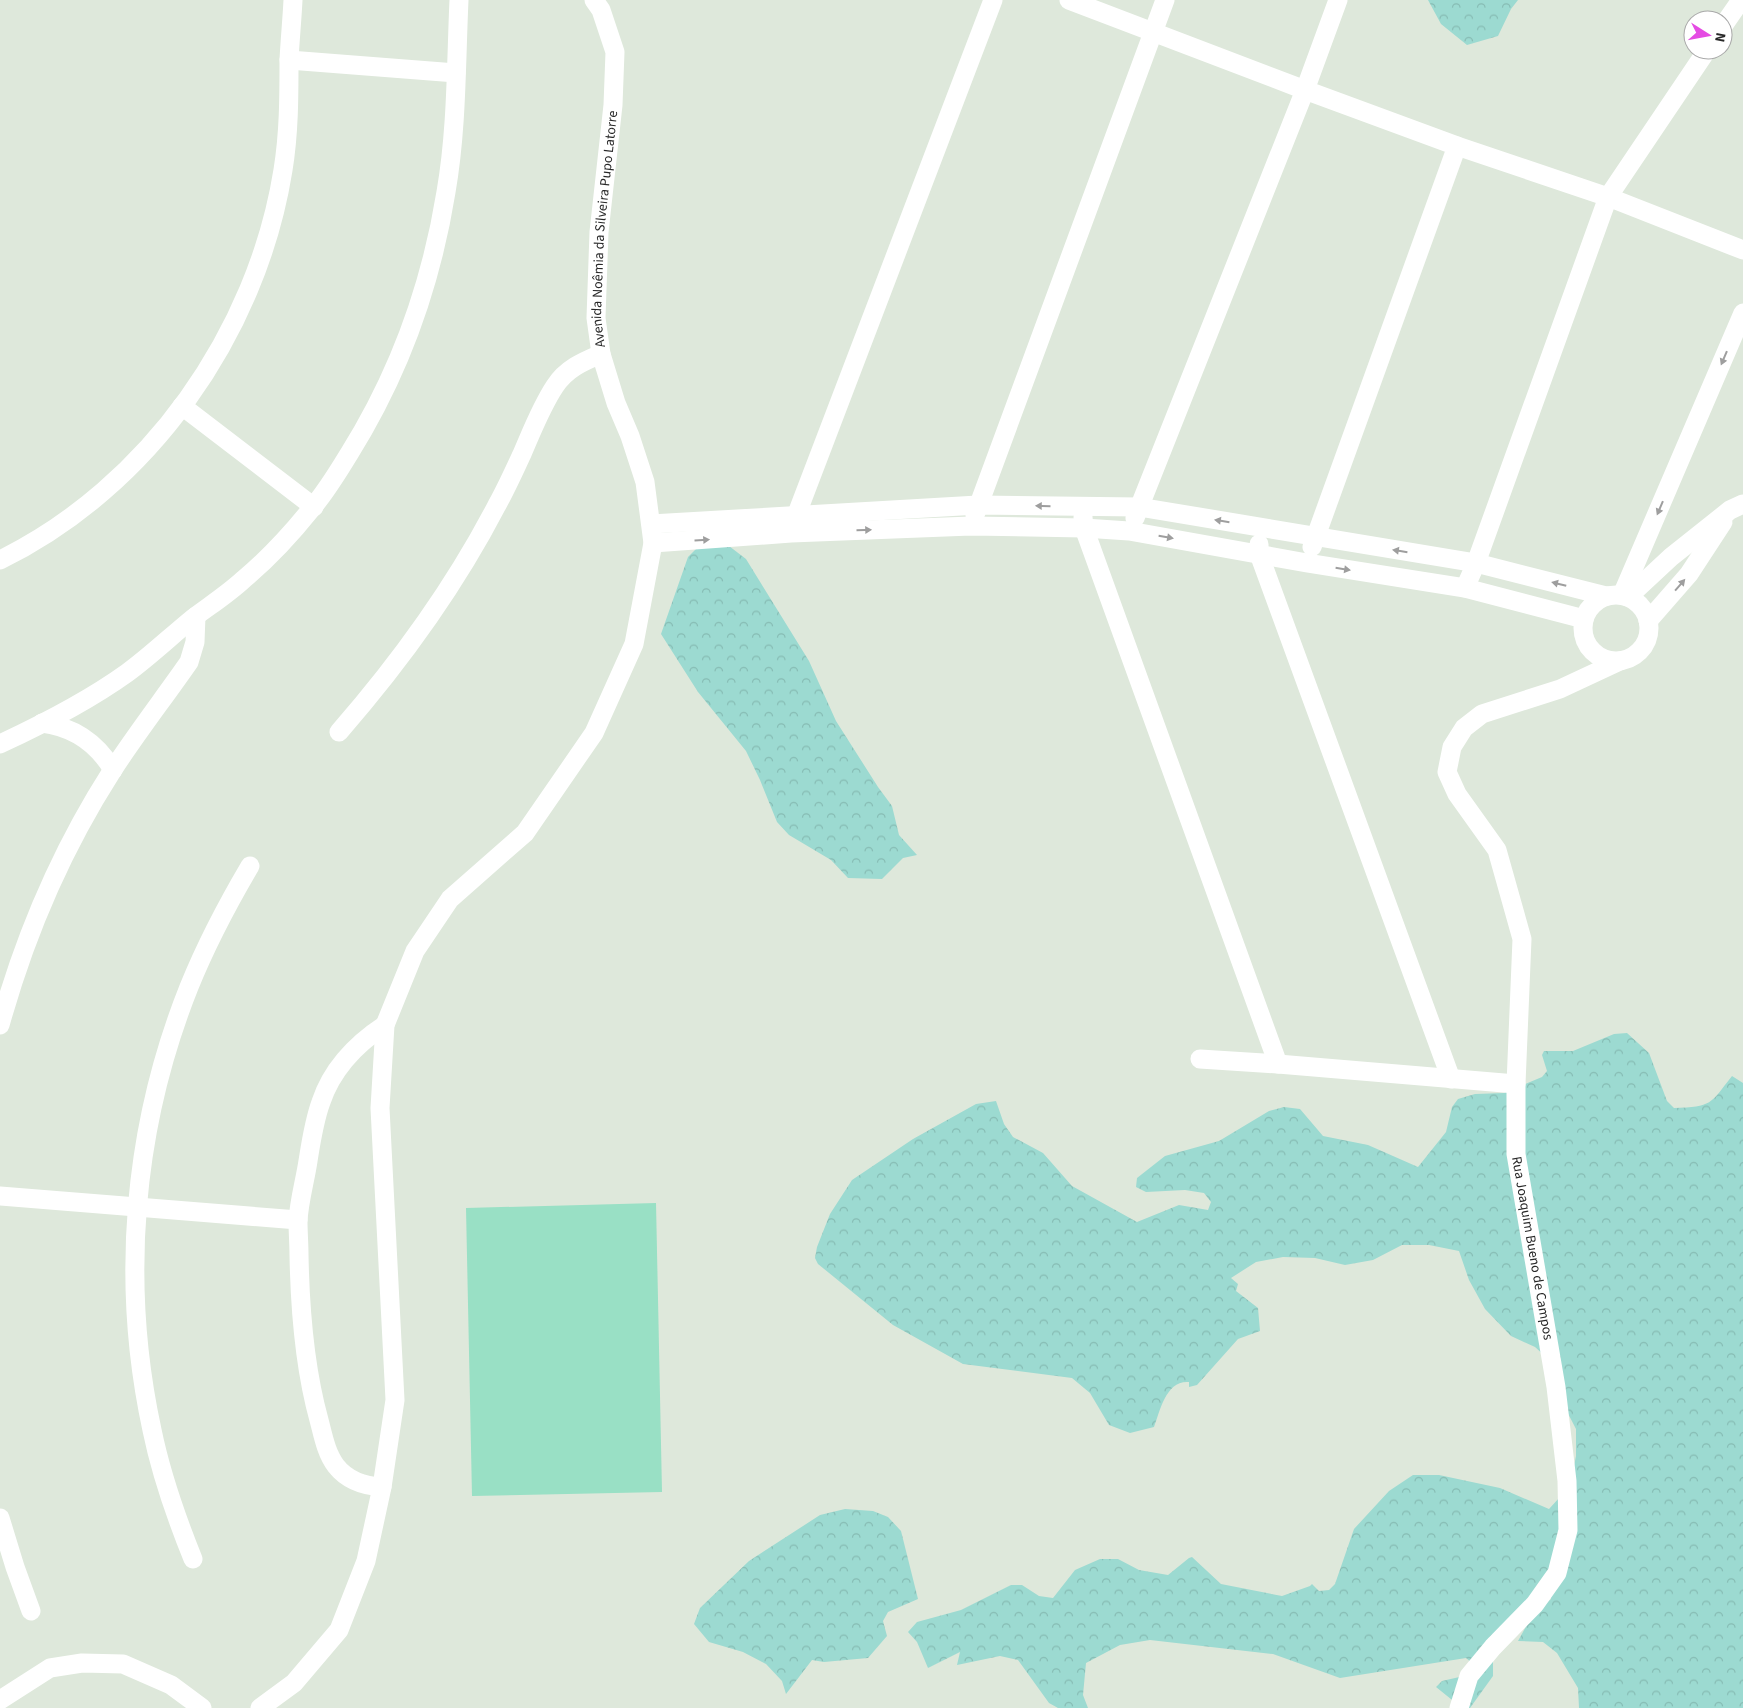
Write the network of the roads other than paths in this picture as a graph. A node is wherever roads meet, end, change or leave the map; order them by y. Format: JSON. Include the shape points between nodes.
{"nodes":[{"id":1,"x":293,"y":0,"type":"edge"},
{"id":2,"x":460,"y":0,"type":"edge"},
{"id":3,"x":594,"y":0,"type":"edge"},
{"id":4,"x":993,"y":0,"type":"edge"},
{"id":5,"x":1069,"y":0,"type":"edge"},
{"id":6,"x":1165,"y":0,"type":"edge"},
{"id":7,"x":1338,"y":0,"type":"edge"},
{"id":8,"x":1741,"y":0,"type":"edge"},
{"id":9,"x":1733,"y":12,"type":"edge"},
{"id":10,"x":1153,"y":32,"type":"junction"},
{"id":11,"x":290,"y":60,"type":"junction"},
{"id":12,"x":1700,"y":60,"type":"edge"},
{"id":13,"x":456,"y":73,"type":"junction"},
{"id":14,"x":1306,"y":90,"type":"junction"},
{"id":15,"x":1457,"y":146,"type":"junction"},
{"id":16,"x":1608,"y":197,"type":"junction"},
{"id":17,"x":1743,"y":250,"type":"edge"},
{"id":18,"x":1743,"y":314,"type":"edge"},
{"id":19,"x":601,"y":354,"type":"junction"},
{"id":20,"x":182,"y":406,"type":"junction"},
{"id":21,"x":978,"y":505,"type":"junction"},
{"id":22,"x":314,"y":507,"type":"junction"},
{"id":23,"x":1082,"y":507,"type":"junction"},
{"id":24,"x":1139,"y":507,"type":"junction"},
{"id":25,"x":1737,"y":507,"type":"edge"},
{"id":26,"x":651,"y":524,"type":"junction"},
{"id":27,"x":793,"y":524,"type":"junction"},
{"id":28,"x":971,"y":526,"type":"junction"},
{"id":29,"x":1259,"y":527,"type":"junction"},
{"id":30,"x":1084,"y":528,"type":"junction"},
{"id":31,"x":1129,"y":531,"type":"junction"},
{"id":32,"x":1316,"y":537,"type":"junction"},
{"id":33,"x":653,"y":543,"type":"junction"},
{"id":34,"x":1259,"y":554,"type":"junction"},
{"id":35,"x":0,"y":560,"type":"edge"},
{"id":36,"x":1307,"y":563,"type":"junction"},
{"id":37,"x":1476,"y":563,"type":"junction"},
{"id":38,"x":1465,"y":588,"type":"junction"},
{"id":39,"x":1619,"y":596,"type":"junction"},
{"id":40,"x":196,"y":616,"type":"junction"},
{"id":41,"x":1584,"y":619,"type":"junction"},
{"id":42,"x":1648,"y":621,"type":"junction"},
{"id":43,"x":1591,"y":650,"type":"junction"},
{"id":44,"x":1620,"y":661,"type":"junction"},
{"id":45,"x":1560,"y":688,"type":"junction"},
{"id":46,"x":42,"y":723,"type":"junction"},
{"id":47,"x":339,"y":732,"type":"dead end"},
{"id":48,"x":0,"y":744,"type":"edge"},
{"id":49,"x":113,"y":770,"type":"junction"},
{"id":50,"x":250,"y":866,"type":"dead end"},
{"id":51,"x":0,"y":1025,"type":"edge"},
{"id":52,"x":385,"y":1025,"type":"junction"},
{"id":53,"x":1200,"y":1059,"type":"dead end"},
{"id":54,"x":1278,"y":1064,"type":"junction"},
{"id":55,"x":1451,"y":1080,"type":"junction"},
{"id":56,"x":1516,"y":1084,"type":"junction"},
{"id":57,"x":0,"y":1196,"type":"edge"},
{"id":58,"x":137,"y":1207,"type":"junction"},
{"id":59,"x":298,"y":1220,"type":"junction"},
{"id":60,"x":382,"y":1487,"type":"junction"},
{"id":61,"x":0,"y":1518,"type":"edge"},
{"id":62,"x":193,"y":1560,"type":"dead end"},
{"id":63,"x":31,"y":1611,"type":"dead end"},
{"id":64,"x":0,"y":1700,"type":"edge"},
{"id":65,"x":202,"y":1708,"type":"edge"},
{"id":66,"x":260,"y":1708,"type":"edge"},
{"id":67,"x":1460,"y":1708,"type":"edge"}],
"edges":[{"from":1,"to":11,"type":"street"},
{"from":2,"to":13,"type":"street"},
{"from":3,"to":19,"type":"street","name":"Avenida Noêmia da Silveira Pupo Latorre","via":[[601,10],[615,52],[599,232],[596,318]]},
{"from":4,"to":27,"type":"street"},
{"from":5,"to":10,"type":"street"},
{"from":6,"to":10,"type":"street"},
{"from":7,"to":14,"type":"street"},
{"from":8,"to":9,"type":"street"},
{"from":10,"to":14,"type":"street"},
{"from":10,"to":21,"type":"street"},
{"from":11,"to":13,"type":"street"},
{"from":11,"to":20,"type":"street","via":[[286,143],[266,242],[231,328]]},
{"from":12,"to":16,"type":"street"},
{"from":13,"to":22,"type":"street","via":[[447,191],[433,258],[416,315],[370,419]]},
{"from":14,"to":15,"type":"street"},
{"from":14,"to":24,"type":"street"},
{"from":15,"to":16,"type":"street"},
{"from":15,"to":32,"type":"street"},
{"from":16,"to":17,"type":"street"},
{"from":16,"to":37,"type":"street"},
{"from":18,"to":39,"type":"street","one_way":true},
{"from":19,"to":26,"type":"street","name":"Avenida Noêmia da Silveira Pupo Latorre","via":[[645,482]]},
{"from":19,"to":47,"type":"street","via":[[577,364],[556,384],[497,505],[446,593],[403,654]]},
{"from":20,"to":22,"type":"street"},
{"from":20,"to":35,"type":"street","via":[[131,465],[102,491],[40,538]]},
{"from":23,"to":21,"type":"street","one_way":true},
{"from":21,"to":27,"type":"street"},
{"from":21,"to":28,"type":"street"},
{"from":22,"to":40,"type":"street","via":[[244,579]]},
{"from":23,"to":24,"type":"street"},
{"from":23,"to":30,"type":"street"},
{"from":29,"to":24,"type":"street","one_way":true},
{"from":24,"to":31,"type":"street"},
{"from":25,"to":39,"type":"street"},
{"from":42,"to":25,"type":"street","one_way":true,"via":[[1689,574]]},
{"from":26,"to":27,"type":"street"},
{"from":26,"to":33,"type":"street","name":"Avenida Noêmia da Silveira Pupo Latorre"},
{"from":27,"to":28,"type":"street","one_way":true},
{"from":33,"to":27,"type":"street","one_way":true},
{"from":28,"to":30,"type":"street"},
{"from":29,"to":32,"type":"street"},
{"from":29,"to":34,"type":"street"},
{"from":30,"to":31,"type":"street"},
{"from":30,"to":54,"type":"street"},
{"from":31,"to":34,"type":"street","one_way":true},
{"from":32,"to":36,"type":"street"},
{"from":37,"to":32,"type":"street","one_way":true},
{"from":33,"to":52,"type":"street","name":"Avenida Noêmia da Silveira Pupo Latorre","via":[[634,644],[594,734],[525,833],[450,898],[415,951]]},
{"from":34,"to":36,"type":"street"},
{"from":34,"to":55,"type":"street"},
{"from":36,"to":38,"type":"street","one_way":true},
{"from":37,"to":38,"type":"street"},
{"from":39,"to":37,"type":"street","one_way":true},
{"from":38,"to":41,"type":"street"},
{"from":39,"to":41,"type":"street","via":[[1596,601]]},
{"from":39,"to":42,"type":"street","via":[[1637,602]]},
{"from":40,"to":46,"type":"street","via":[[127,672]]},
{"from":40,"to":49,"type":"street","via":[[195,642],[189,662]]},
{"from":41,"to":43,"type":"street","via":[[1584,636]]},
{"from":42,"to":44,"type":"street","via":[[1645,642],[1639,651]]},
{"from":43,"to":44,"type":"street","via":[[1604,659]]},
{"from":43,"to":45,"type":"street"},
{"from":44,"to":45,"type":"street","name":"Rua Joaquim Bueno de Campos"},
{"from":45,"to":56,"type":"street","name":"Rua Joaquim Bueno de Campos","via":[[1482,714],[1464,728],[1452,748],[1447,772],[1457,794],[1497,850],[1522,939]]},
{"from":46,"to":48,"type":"street"},
{"from":46,"to":49,"type":"street","via":[[65,728],[86,738]]},
{"from":49,"to":51,"type":"street","via":[[87,813],[42,903]]},
{"from":50,"to":58,"type":"street","via":[[207,945],[173,1030],[150,1117]]},
{"from":52,"to":59,"type":"street","via":[[353,1049],[326,1088],[312,1140]]},
{"from":52,"to":60,"type":"street","via":[[380,1108],[395,1400]]},
{"from":53,"to":54,"type":"street"},
{"from":54,"to":55,"type":"street"},
{"from":55,"to":56,"type":"street"},
{"from":56,"to":67,"type":"street","name":"Rua Joaquim Bueno de Campos","via":[[1516,1154],[1556,1387],[1567,1481],[1568,1530],[1557,1573],[1535,1604],[1470,1676]]},
{"from":57,"to":58,"type":"street"},
{"from":58,"to":59,"type":"street"},
{"from":58,"to":62,"type":"street","via":[[135,1297],[144,1387],[163,1474]]},
{"from":59,"to":60,"type":"street","via":[[302,1330],[327,1448],[336,1466],[350,1478]]},
{"from":60,"to":66,"type":"street","via":[[366,1561],[339,1630],[294,1683]]},
{"from":61,"to":63,"type":"street"},
{"from":64,"to":65,"type":"street","via":[[50,1668],[82,1663],[123,1664],[171,1685]]}]}
